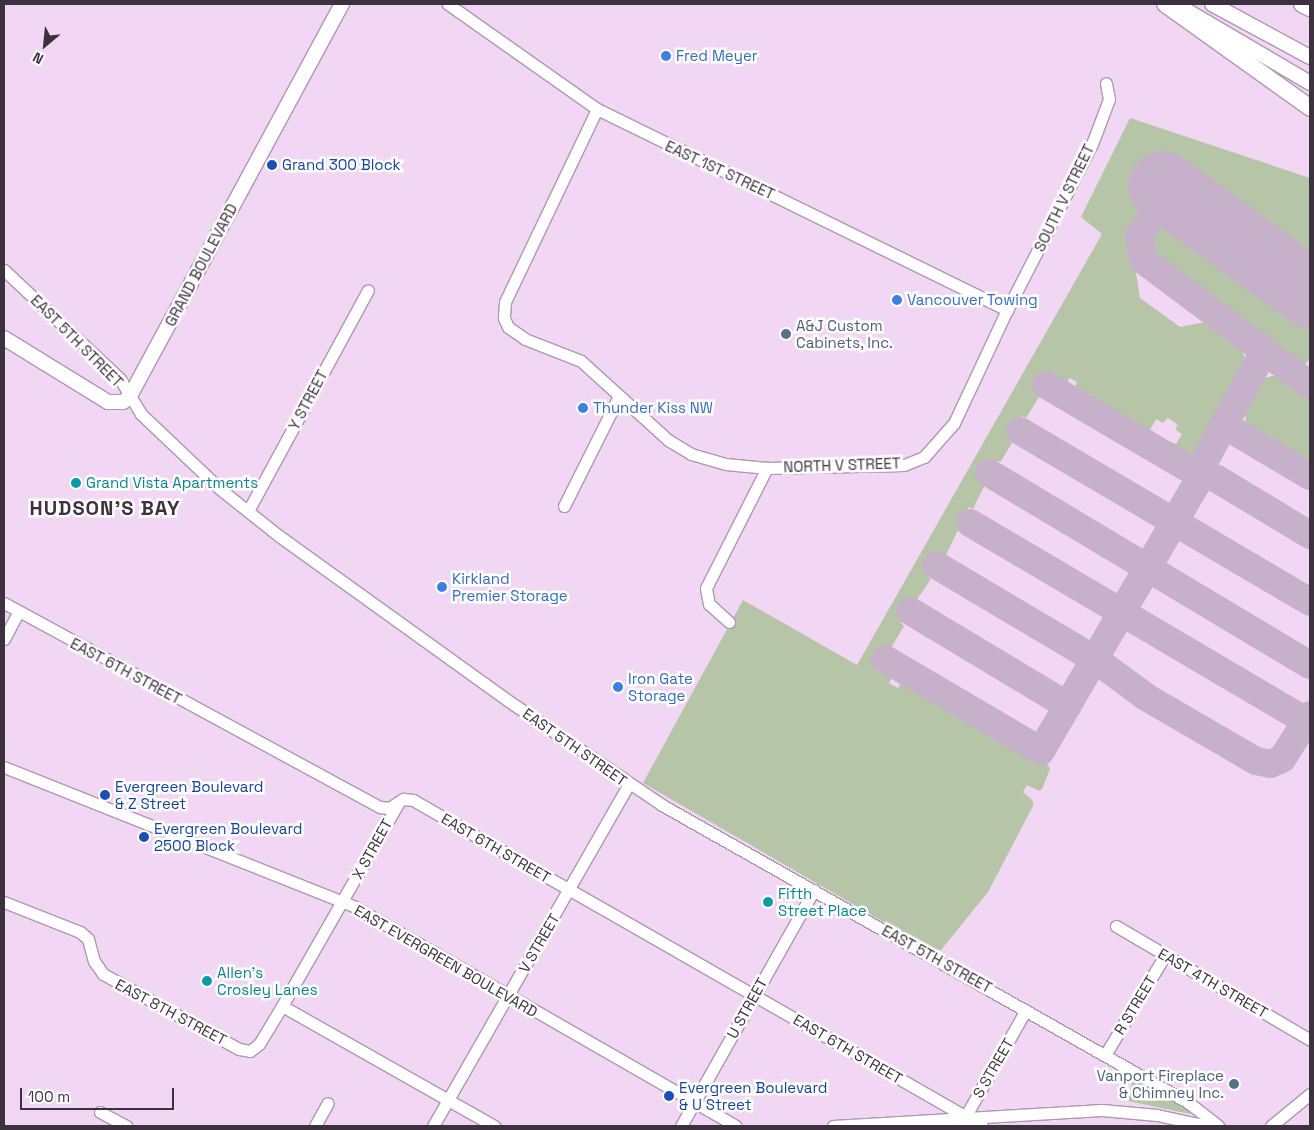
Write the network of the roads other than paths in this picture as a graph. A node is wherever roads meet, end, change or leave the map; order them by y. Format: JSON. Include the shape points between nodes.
{"nodes":[{"id":1,"x":342,"y":4,"type":"edge"},
{"id":2,"x":448,"y":4,"type":"edge"},
{"id":3,"x":1165,"y":4,"type":"edge"},
{"id":4,"x":1173,"y":4,"type":"edge"},
{"id":5,"x":1212,"y":4,"type":"edge"},
{"id":6,"x":1302,"y":4,"type":"edge"},
{"id":7,"x":1310,"y":8,"type":"edge"},
{"id":8,"x":1310,"y":57,"type":"edge"},
{"id":9,"x":1106,"y":83,"type":"dead end"},
{"id":10,"x":1310,"y":83,"type":"edge"},
{"id":11,"x":1310,"y":108,"type":"edge"},
{"id":12,"x":597,"y":109,"type":"junction"},
{"id":13,"x":4,"y":270,"type":"edge"},
{"id":14,"x":368,"y":290,"type":"dead end"},
{"id":15,"x":1007,"y":310,"type":"junction"},
{"id":16,"x":4,"y":338,"type":"edge"},
{"id":17,"x":130,"y":396,"type":"junction"},
{"id":18,"x":618,"y":398,"type":"junction"},
{"id":19,"x":767,"y":468,"type":"junction"},
{"id":20,"x":564,"y":506,"type":"dead end"},
{"id":21,"x":248,"y":510,"type":"junction"},
{"id":22,"x":4,"y":603,"type":"edge"},
{"id":23,"x":18,"y":612,"type":"junction"},
{"id":24,"x":729,"y":622,"type":"dead end"},
{"id":25,"x":4,"y":639,"type":"edge"},
{"id":26,"x":4,"y":767,"type":"edge"},
{"id":27,"x":629,"y":784,"type":"junction"},
{"id":28,"x":400,"y":800,"type":"junction"},
{"id":29,"x":570,"y":890,"type":"junction"},
{"id":30,"x":814,"y":890,"type":"junction"},
{"id":31,"x":4,"y":902,"type":"edge"},
{"id":32,"x":342,"y":903,"type":"junction"},
{"id":33,"x":1116,"y":926,"type":"dead end"},
{"id":34,"x":1164,"y":955,"type":"junction"},
{"id":35,"x":754,"y":995,"type":"junction"},
{"id":36,"x":508,"y":996,"type":"junction"},
{"id":37,"x":282,"y":1006,"type":"junction"},
{"id":38,"x":1026,"y":1010,"type":"junction"},
{"id":39,"x":1310,"y":1040,"type":"edge"},
{"id":40,"x":250,"y":1051,"type":"joint"},
{"id":41,"x":1105,"y":1055,"type":"junction"},
{"id":42,"x":1310,"y":1094,"type":"edge"},
{"id":43,"x":448,"y":1100,"type":"junction"},
{"id":44,"x":328,"y":1102,"type":"dead end"},
{"id":45,"x":694,"y":1102,"type":"junction"},
{"id":46,"x":100,"y":1112,"type":"dead end"},
{"id":47,"x":963,"y":1121,"type":"edge"},
{"id":48,"x":126,"y":1126,"type":"edge"},
{"id":49,"x":315,"y":1126,"type":"edge"},
{"id":50,"x":433,"y":1126,"type":"edge"},
{"id":51,"x":494,"y":1126,"type":"edge"},
{"id":52,"x":681,"y":1126,"type":"edge"},
{"id":53,"x":736,"y":1126,"type":"edge"},
{"id":54,"x":833,"y":1126,"type":"edge"},
{"id":55,"x":982,"y":1126,"type":"edge"},
{"id":56,"x":1207,"y":1126,"type":"edge"},
{"id":57,"x":1218,"y":1126,"type":"edge"},
{"id":58,"x":1271,"y":1126,"type":"edge"}],
"edges":[{"from":1,"to":17,"type":"main road","name":"GRAND BOULEVARD"},
{"from":2,"to":12,"type":"street","name":"EAST 1ST STREET"},
{"from":3,"to":11,"type":"highway"},
{"from":4,"to":10,"type":"main road"},
{"from":5,"to":8,"type":"main road"},
{"from":6,"to":7,"type":"highway"},
{"from":9,"to":15,"type":"street","name":"SOUTH V STREET","via":[[1108,99],[1092,144]]},
{"from":12,"to":15,"type":"street","name":"EAST 1ST STREET"},
{"from":12,"to":18,"type":"street","via":[[504,302],[504,318],[515,333],[581,361],[598,374]]},
{"from":13,"to":17,"type":"street","name":"EAST 5TH STREET","via":[[120,379]]},
{"from":14,"to":21,"type":"street","name":"Y STREET"},
{"from":15,"to":19,"type":"street","name":"NORTH V STREET","via":[[954,423],[924,456],[904,465]]},
{"from":16,"to":17,"type":"main road","via":[[108,402],[123,402]]},
{"from":17,"to":21,"type":"street","name":"EAST 5TH STREET","via":[[141,414],[167,440]]},
{"from":18,"to":19,"type":"street","via":[[668,440],[691,454],[726,464]]},
{"from":18,"to":20,"type":"street"},
{"from":19,"to":24,"type":"street","name":"NORTH V STREET","via":[[706,588],[709,604]]},
{"from":21,"to":27,"type":"street","name":"EAST 5TH STREET","via":[[318,564]]},
{"from":22,"to":23,"type":"street","name":"EAST 6TH STREET"},
{"from":23,"to":25,"type":"street"},
{"from":23,"to":28,"type":"street","name":"EAST 6TH STREET","via":[[380,807],[389,808]]},
{"from":26,"to":32,"type":"street","name":"EAST EVERGREEN BOULEVARD"},
{"from":27,"to":29,"type":"street","name":"V STREET"},
{"from":27,"to":30,"type":"street","name":"EAST 5TH STREET"},
{"from":28,"to":29,"type":"street","name":"EAST 6TH STREET","via":[[413,800]]},
{"from":28,"to":32,"type":"street","name":"X STREET"},
{"from":29,"to":35,"type":"street","name":"EAST 6TH STREET"},
{"from":29,"to":36,"type":"street","name":"V STREET"},
{"from":30,"to":35,"type":"street","name":"U STREET"},
{"from":30,"to":38,"type":"street","name":"EAST 5TH STREET"},
{"from":31,"to":40,"type":"street","name":"EAST 8TH STREET","via":[[80,932],[88,939],[94,961],[103,974],[239,1049]]},
{"from":32,"to":36,"type":"street","name":"EAST EVERGREEN BOULEVARD","via":[[374,918]]},
{"from":32,"to":37,"type":"street","name":"X STREET"},
{"from":33,"to":34,"type":"street","name":"EAST 4TH STREET"},
{"from":34,"to":39,"type":"street","name":"EAST 4TH STREET"},
{"from":34,"to":41,"type":"street","name":"R STREET"},
{"from":35,"to":45,"type":"street","name":"U STREET"},
{"from":35,"to":47,"type":"street","name":"EAST 6TH STREET"},
{"from":36,"to":43,"type":"street","name":"V STREET"},
{"from":36,"to":45,"type":"street","name":"EAST EVERGREEN BOULEVARD"},
{"from":37,"to":40,"type":"street","name":"X STREET","via":[[259,1044]]},
{"from":37,"to":43,"type":"street"},
{"from":38,"to":41,"type":"street","name":"EAST 5TH STREET"},
{"from":38,"to":47,"type":"street","name":"S STREET"},
{"from":41,"to":57,"type":"street","name":"EAST 5TH STREET","via":[[1189,1103]]},
{"from":42,"to":58,"type":"street"},
{"from":43,"to":50,"type":"street","name":"V STREET"},
{"from":43,"to":51,"type":"street"},
{"from":44,"to":49,"type":"street"},
{"from":45,"to":52,"type":"street","name":"U STREET"},
{"from":45,"to":53,"type":"street","name":"EAST EVERGREEN BOULEVARD"},
{"from":46,"to":48,"type":"street"},
{"from":47,"to":54,"type":"street"},
{"from":47,"to":55,"type":"street","name":"EAST 6TH STREET"},
{"from":47,"to":56,"type":"street","via":[[1102,1110],[1158,1115]]}]}
